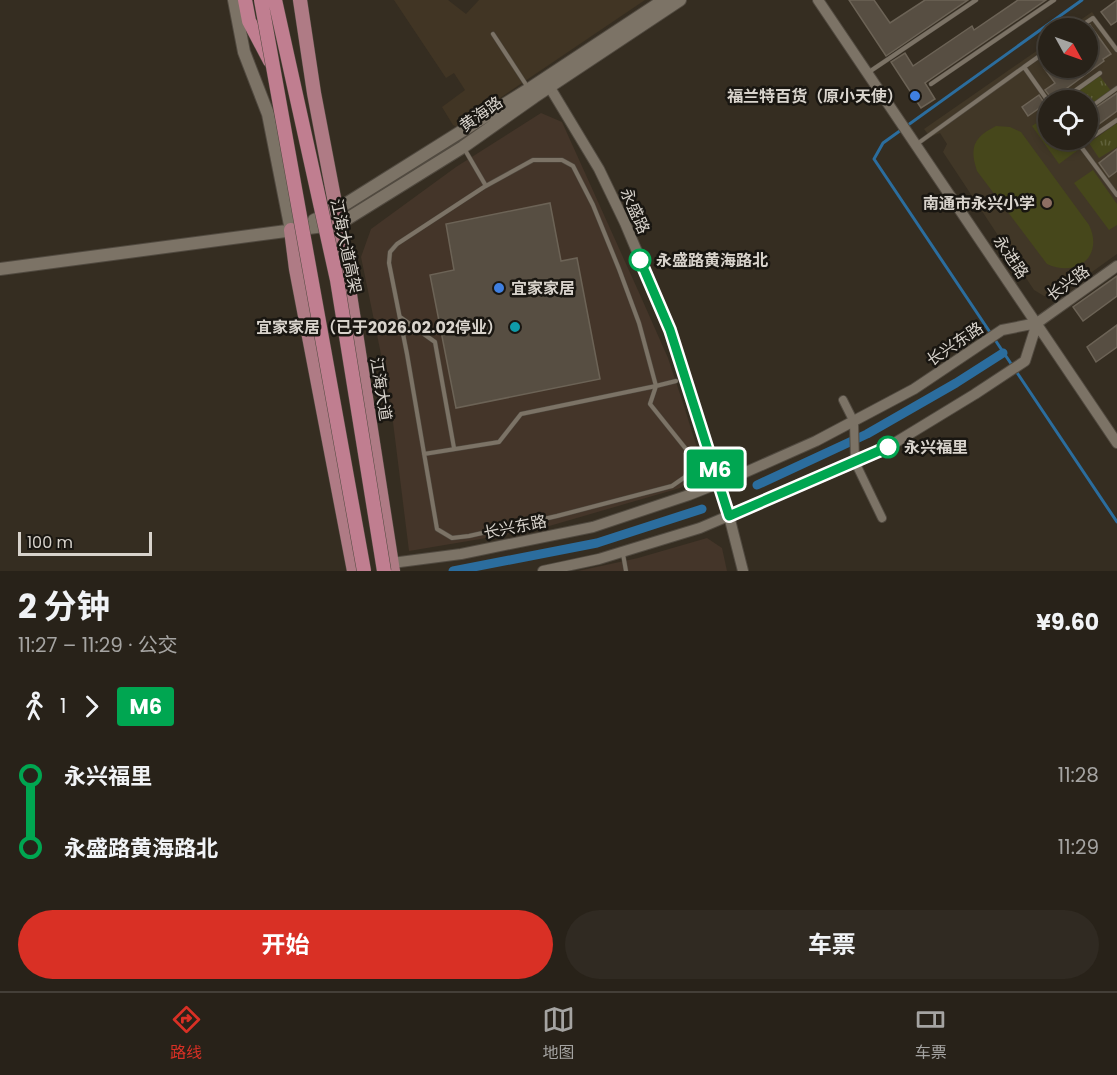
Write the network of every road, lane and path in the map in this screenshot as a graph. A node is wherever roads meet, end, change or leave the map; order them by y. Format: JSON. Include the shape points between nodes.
{"nodes":[{"id":1,"x":234,"y":0,"type":"edge"},
{"id":2,"x":245,"y":0,"type":"edge"},
{"id":3,"x":261,"y":0,"type":"edge"},
{"id":4,"x":300,"y":0,"type":"edge"},
{"id":5,"x":664,"y":0,"type":"edge"},
{"id":6,"x":680,"y":0,"type":"edge"},
{"id":7,"x":818,"y":0,"type":"edge"},
{"id":8,"x":976,"y":0,"type":"edge"},
{"id":9,"x":1054,"y":0,"type":"edge"},
{"id":10,"x":276,"y":3,"type":"edge"},
{"id":11,"x":1098,"y":25,"type":"edge"},
{"id":12,"x":493,"y":34,"type":"dead end"},
{"id":13,"x":1117,"y":50,"type":"edge"},
{"id":14,"x":1038,"y":57,"type":"edge"},
{"id":15,"x":1024,"y":67,"type":"junction"},
{"id":16,"x":274,"y":69,"type":"junction"},
{"id":17,"x":868,"y":73,"type":"junction"},
{"id":18,"x":1100,"y":73,"type":"dead end"},
{"id":19,"x":547,"y":83,"type":"junction"},
{"id":20,"x":931,"y":84,"type":"dead end"},
{"id":21,"x":1117,"y":88,"type":"edge"},
{"id":22,"x":1040,"y":90,"type":"edge"},
{"id":23,"x":1076,"y":90,"type":"edge"},
{"id":24,"x":532,"y":93,"type":"junction"},
{"id":25,"x":1098,"y":102,"type":"edge"},
{"id":26,"x":1117,"y":120,"type":"edge"},
{"id":27,"x":1098,"y":133,"type":"edge"},
{"id":28,"x":914,"y":142,"type":"junction"},
{"id":29,"x":463,"y":147,"type":"junction"},
{"id":30,"x":1084,"y":150,"type":"edge"},
{"id":31,"x":486,"y":186,"type":"junction"},
{"id":32,"x":1117,"y":195,"type":"edge"},
{"id":33,"x":336,"y":210,"type":"junction"},
{"id":34,"x":339,"y":224,"type":"junction"},
{"id":35,"x":291,"y":230,"type":"junction"},
{"id":36,"x":1117,"y":266,"type":"edge"},
{"id":37,"x":0,"y":269,"type":"edge"},
{"id":38,"x":400,"y":317,"type":"junction"},
{"id":39,"x":1037,"y":323,"type":"junction"},
{"id":40,"x":676,"y":381,"type":"dead end"},
{"id":41,"x":656,"y":386,"type":"junction"},
{"id":42,"x":843,"y":400,"type":"dead end"},
{"id":43,"x":854,"y":422,"type":"junction"},
{"id":44,"x":1117,"y":443,"type":"edge"},
{"id":45,"x":454,"y":448,"type":"junction"},
{"id":46,"x":424,"y":454,"type":"junction"},
{"id":47,"x":855,"y":462,"type":"junction"},
{"id":48,"x":718,"y":482,"type":"junction"},
{"id":49,"x":729,"y":516,"type":"junction"},
{"id":50,"x":882,"y":518,"type":"dead end"},
{"id":51,"x":623,"y":552,"type":"junction"},
{"id":52,"x":390,"y":568,"type":"edge"},
{"id":53,"x":353,"y":571,"type":"edge"},
{"id":54,"x":543,"y":571,"type":"edge"},
{"id":55,"x":626,"y":571,"type":"edge"},
{"id":56,"x":743,"y":571,"type":"edge"}],
"edges":[{"from":1,"to":35,"type":"main road","via":[[244,52],[268,114]]},
{"from":2,"to":16,"type":"highway","via":[[249,21]]},
{"from":3,"to":16,"type":"highway","bridge":true},
{"from":4,"to":33,"type":"main road","name":"江海大道"},
{"from":5,"to":19,"type":"main road","name":"黄海路"},
{"from":6,"to":19,"type":"main road","name":"黄海路"},
{"from":7,"to":17,"type":"street","name":"永进路"},
{"from":8,"to":17,"type":"lane"},
{"from":9,"to":20,"type":"lane"},
{"from":10,"to":52,"type":"highway","name":"江海大道高架","bridge":true,"via":[[337,280]]},
{"from":11,"to":13,"type":"lane"},
{"from":12,"to":24,"type":"lane"},
{"from":14,"to":15,"type":"lane"},
{"from":15,"to":22,"type":"lane"},
{"from":15,"to":28,"type":"lane"},
{"from":16,"to":53,"type":"highway","bridge":true},
{"from":17,"to":28,"type":"street","name":"永进路"},
{"from":18,"to":23,"type":"lane"},
{"from":19,"to":24,"type":"main road","name":"黄海路"},
{"from":19,"to":48,"type":"street","name":"永盛路","via":[[599,169],[625,223],[670,330]]},
{"from":21,"to":25,"type":"lane"},
{"from":24,"to":29,"type":"main road","name":"黄海路"},
{"from":24,"to":33,"type":"main road","name":"黄海路"},
{"from":26,"to":27,"type":"lane"},
{"from":28,"to":39,"type":"street","name":"永进路"},
{"from":29,"to":31,"type":"lane"},
{"from":29,"to":34,"type":"main road","name":"黄海路"},
{"from":30,"to":32,"type":"lane"},
{"from":31,"to":38,"type":"lane","via":[[390,252]]},
{"from":31,"to":41,"type":"lane","via":[[533,160],[562,160],[573,166],[619,269]]},
{"from":33,"to":34,"type":"main road","name":"江海大道"},
{"from":33,"to":35,"type":"main road","name":"黄海路"},
{"from":34,"to":35,"type":"main road","name":"黄海路"},
{"from":34,"to":52,"type":"main road","name":"江海大道"},
{"from":35,"to":37,"type":"main road","name":"黄海路"},
{"from":35,"to":53,"type":"main road"},
{"from":36,"to":39,"type":"street","name":"长兴路"},
{"from":38,"to":45,"type":"lane","via":[[435,342]]},
{"from":38,"to":46,"type":"lane"},
{"from":39,"to":43,"type":"street","name":"长兴东路","via":[[1002,330],[914,390]]},
{"from":39,"to":44,"type":"street","name":"永进路"},
{"from":39,"to":47,"type":"street","via":[[1024,361],[888,447]]},
{"from":40,"to":41,"type":"lane"},
{"from":41,"to":45,"type":"lane","via":[[521,414],[499,441]]},
{"from":41,"to":46,"type":"lane","via":[[650,404],[691,462],[685,477],[672,486],[452,538],[437,529]]},
{"from":42,"to":43,"type":"street"},
{"from":43,"to":47,"type":"street"},
{"from":43,"to":48,"type":"street","name":"长兴东路"},
{"from":45,"to":46,"type":"lane"},
{"from":47,"to":49,"type":"street"},
{"from":47,"to":50,"type":"street"},
{"from":48,"to":49,"type":"street","name":"永盛路"},
{"from":48,"to":52,"type":"street","name":"长兴东路","via":[[593,528]]},
{"from":49,"to":51,"type":"street"},
{"from":49,"to":56,"type":"street","name":"永盛路"},
{"from":51,"to":54,"type":"street"},
{"from":51,"to":55,"type":"lane"}]}
